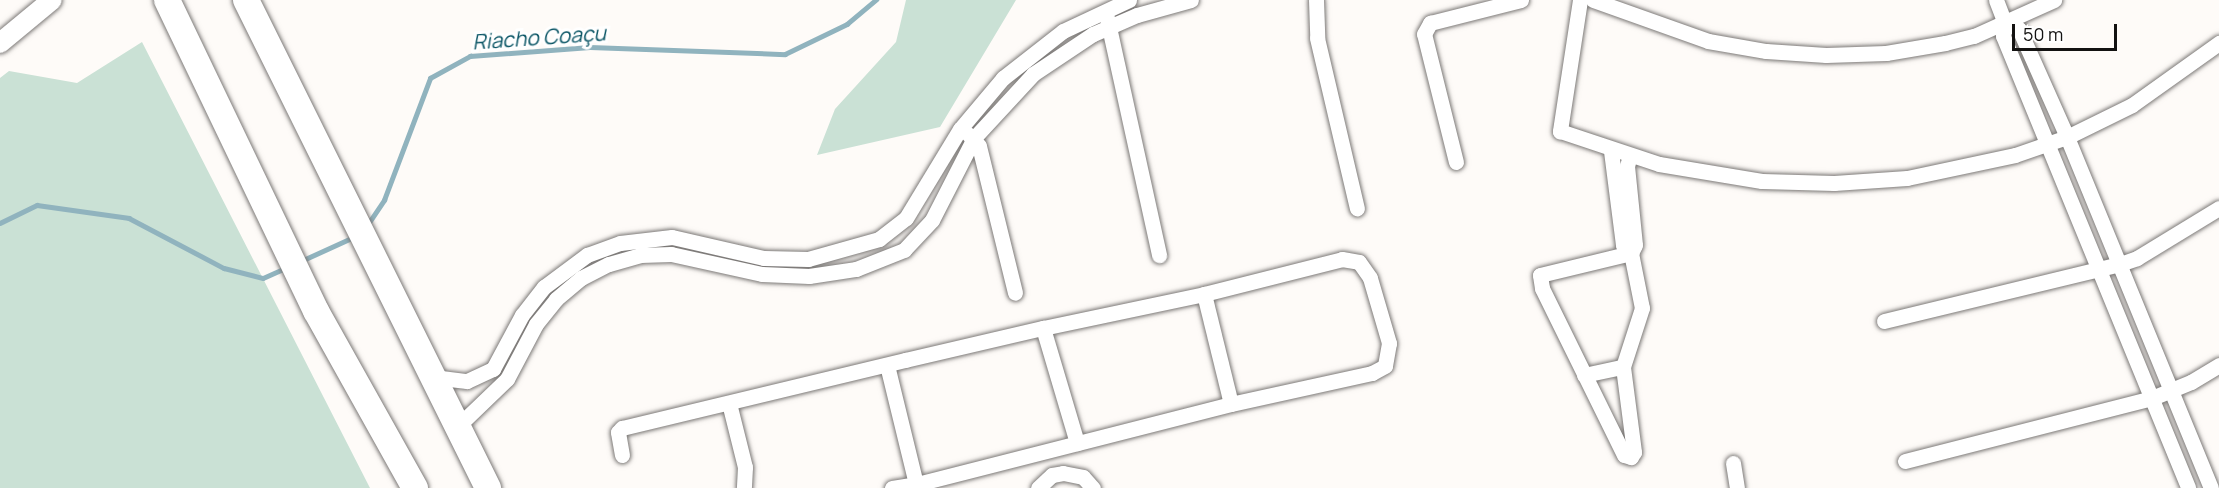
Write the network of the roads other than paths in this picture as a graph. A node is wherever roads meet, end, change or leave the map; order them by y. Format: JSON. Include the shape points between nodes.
{"nodes":[{"id":1,"x":52,"y":0,"type":"edge"},
{"id":2,"x":167,"y":0,"type":"edge"},
{"id":3,"x":177,"y":0,"type":"edge"},
{"id":4,"x":1129,"y":0,"type":"edge"},
{"id":5,"x":1191,"y":0,"type":"edge"},
{"id":6,"x":1316,"y":0,"type":"edge"},
{"id":7,"x":1521,"y":0,"type":"edge"},
{"id":8,"x":1580,"y":0,"type":"edge"},
{"id":9,"x":1593,"y":0,"type":"edge"},
{"id":10,"x":1996,"y":0,"type":"edge"},
{"id":11,"x":2054,"y":0,"type":"edge"},
{"id":12,"x":246,"y":1,"type":"edge"},
{"id":13,"x":1105,"y":10,"type":"junction"},
{"id":14,"x":2005,"y":23,"type":"junction"},
{"id":15,"x":1109,"y":26,"type":"junction"},
{"id":16,"x":183,"y":32,"type":"junction"},
{"id":17,"x":0,"y":43,"type":"edge"},
{"id":18,"x":2219,"y":43,"type":"edge"},
{"id":19,"x":960,"y":129,"type":"junction"},
{"id":20,"x":2067,"y":137,"type":"junction"},
{"id":21,"x":974,"y":138,"type":"junction"},
{"id":22,"x":2050,"y":144,"type":"junction"},
{"id":23,"x":1611,"y":151,"type":"junction"},
{"id":24,"x":1630,"y":155,"type":"junction"},
{"id":25,"x":1456,"y":162,"type":"dead end"},
{"id":26,"x":919,"y":199,"type":"junction"},
{"id":27,"x":938,"y":208,"type":"junction"},
{"id":28,"x":1357,"y":208,"type":"dead end"},
{"id":29,"x":2219,"y":208,"type":"edge"},
{"id":30,"x":906,"y":218,"type":"junction"},
{"id":31,"x":924,"y":232,"type":"junction"},
{"id":32,"x":879,"y":239,"type":"junction"},
{"id":33,"x":850,"y":249,"type":"junction"},
{"id":34,"x":1631,"y":253,"type":"junction"},
{"id":35,"x":1159,"y":255,"type":"dead end"},
{"id":36,"x":889,"y":258,"type":"junction"},
{"id":37,"x":2121,"y":264,"type":"junction"},
{"id":38,"x":856,"y":269,"type":"junction"},
{"id":39,"x":2101,"y":270,"type":"junction"},
{"id":40,"x":1016,"y":293,"type":"dead end"},
{"id":41,"x":1204,"y":294,"type":"junction"},
{"id":42,"x":1884,"y":321,"type":"dead end"},
{"id":43,"x":1043,"y":328,"type":"junction"},
{"id":44,"x":887,"y":365,"type":"junction"},
{"id":45,"x":2219,"y":365,"type":"edge"},
{"id":46,"x":1623,"y":367,"type":"junction"},
{"id":47,"x":1584,"y":375,"type":"junction"},
{"id":48,"x":433,"y":377,"type":"junction"},
{"id":49,"x":2171,"y":390,"type":"junction"},
{"id":50,"x":2152,"y":398,"type":"junction"},
{"id":51,"x":729,"y":403,"type":"junction"},
{"id":52,"x":1231,"y":404,"type":"junction"},
{"id":53,"x":458,"y":426,"type":"junction"},
{"id":54,"x":1077,"y":443,"type":"junction"},
{"id":55,"x":622,"y":455,"type":"dead end"},
{"id":56,"x":1905,"y":460,"type":"dead end"},
{"id":57,"x":1733,"y":463,"type":"dead end"},
{"id":58,"x":916,"y":484,"type":"junction"},
{"id":59,"x":415,"y":488,"type":"edge"},
{"id":60,"x":488,"y":488,"type":"edge"},
{"id":61,"x":744,"y":488,"type":"edge"},
{"id":62,"x":892,"y":488,"type":"edge"},
{"id":63,"x":1038,"y":488,"type":"edge"},
{"id":64,"x":1093,"y":488,"type":"edge"},
{"id":65,"x":1737,"y":488,"type":"edge"},
{"id":66,"x":2188,"y":488,"type":"edge"},
{"id":67,"x":2211,"y":488,"type":"edge"}],
"edges":[{"from":1,"to":17,"type":"street"},
{"from":2,"to":16,"type":"highway"},
{"from":3,"to":16,"type":"highway"},
{"from":4,"to":13,"type":"street"},
{"from":5,"to":15,"type":"street"},
{"from":6,"to":28,"type":"street","via":[[1317,38]]},
{"from":7,"to":25,"type":"street","via":[[1430,23],[1425,34]]},
{"from":8,"to":23,"type":"street","via":[[1560,131]]},
{"from":9,"to":14,"type":"street","via":[[1698,38],[1796,54],[1856,55],[1916,48],[1974,36]]},
{"from":10,"to":14,"type":"street"},
{"from":11,"to":14,"type":"street"},
{"from":12,"to":48,"type":"highway"},
{"from":13,"to":15,"type":"street"},
{"from":13,"to":19,"type":"street","via":[[1063,31],[1022,61],[986,96]]},
{"from":14,"to":20,"type":"street","via":[[2019,29]]},
{"from":14,"to":22,"type":"street","via":[[2003,36]]},
{"from":15,"to":21,"type":"street","via":[[1072,45],[1033,74]]},
{"from":15,"to":35,"type":"street"},
{"from":16,"to":59,"type":"highway","via":[[316,311]]},
{"from":18,"to":20,"type":"street","via":[[2158,89]]},
{"from":19,"to":21,"type":"street"},
{"from":19,"to":26,"type":"street"},
{"from":20,"to":22,"type":"street"},
{"from":20,"to":37,"type":"street"},
{"from":21,"to":27,"type":"street"},
{"from":21,"to":40,"type":"street"},
{"from":22,"to":24,"type":"street","via":[[1944,172],[1834,183],[1728,177]]},
{"from":22,"to":39,"type":"street"},
{"from":23,"to":24,"type":"street"},
{"from":23,"to":34,"type":"street","via":[[1623,245]]},
{"from":24,"to":34,"type":"street","via":[[1627,166],[1635,245]]},
{"from":26,"to":27,"type":"street","via":[[931,201]]},
{"from":26,"to":30,"type":"street"},
{"from":27,"to":31,"type":"street"},
{"from":29,"to":37,"type":"street"},
{"from":30,"to":31,"type":"street"},
{"from":30,"to":32,"type":"street"},
{"from":31,"to":36,"type":"street"},
{"from":32,"to":33,"type":"street"},
{"from":32,"to":36,"type":"street"},
{"from":33,"to":38,"type":"street","via":[[849,259]]},
{"from":33,"to":48,"type":"street","via":[[808,259],[786,259],[743,254],[672,237],[620,243],[587,255],[544,287],[522,315],[493,369],[467,381]]},
{"from":34,"to":46,"type":"street","via":[[1642,308]]},
{"from":34,"to":47,"type":"street","via":[[1540,275],[1542,288]]},
{"from":36,"to":38,"type":"street"},
{"from":37,"to":39,"type":"street"},
{"from":37,"to":49,"type":"street"},
{"from":38,"to":53,"type":"street","via":[[809,276],[762,274],[671,254],[639,255],[609,264],[581,278],[556,299],[536,324],[507,379]]},
{"from":39,"to":42,"type":"street"},
{"from":39,"to":50,"type":"street"},
{"from":41,"to":43,"type":"street"},
{"from":41,"to":52,"type":"street"},
{"from":41,"to":52,"type":"street","via":[[1350,259],[1359,262],[1370,278],[1388,333],[1389,353],[1380,370]]},
{"from":43,"to":44,"type":"street"},
{"from":43,"to":54,"type":"street"},
{"from":44,"to":51,"type":"street"},
{"from":44,"to":58,"type":"street"},
{"from":45,"to":49,"type":"street"},
{"from":46,"to":47,"type":"street"},
{"from":46,"to":47,"type":"street","via":[[1634,452],[1630,457],[1624,455]]},
{"from":48,"to":53,"type":"highway"},
{"from":49,"to":50,"type":"street"},
{"from":49,"to":67,"type":"street"},
{"from":50,"to":56,"type":"street"},
{"from":50,"to":66,"type":"street"},
{"from":51,"to":55,"type":"street","via":[[622,428],[618,432]]},
{"from":51,"to":61,"type":"street","via":[[745,466]]},
{"from":52,"to":54,"type":"street"},
{"from":53,"to":60,"type":"highway"},
{"from":54,"to":58,"type":"street"},
{"from":57,"to":65,"type":"street"},
{"from":58,"to":62,"type":"street"},
{"from":63,"to":64,"type":"street","via":[[1052,475],[1063,472],[1083,477]]}]}
